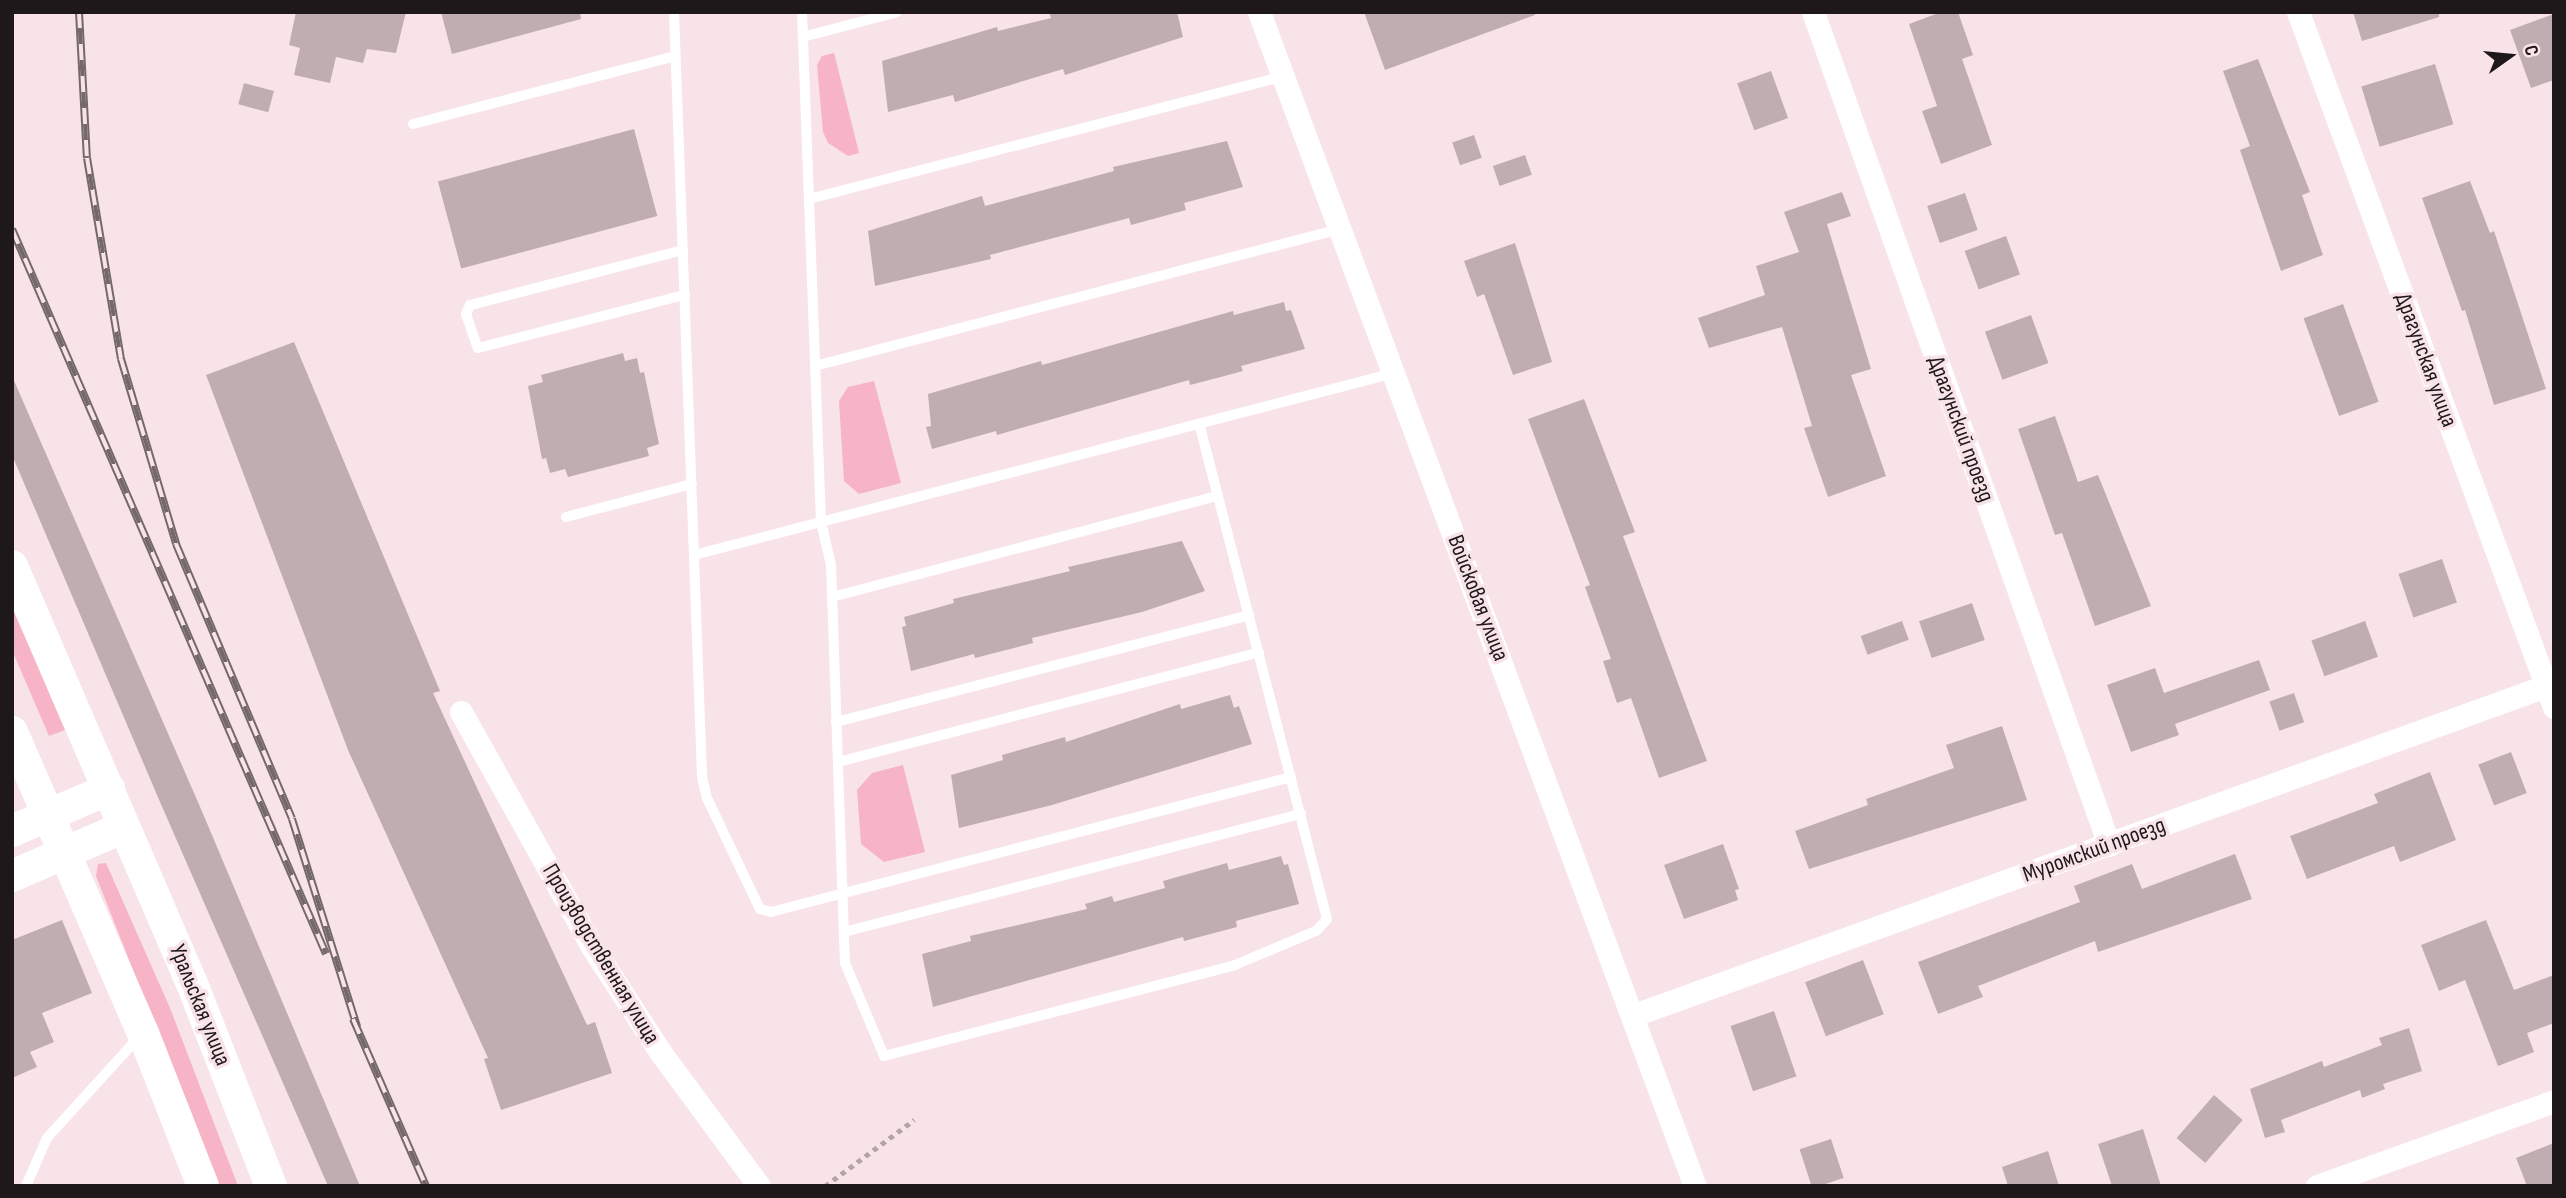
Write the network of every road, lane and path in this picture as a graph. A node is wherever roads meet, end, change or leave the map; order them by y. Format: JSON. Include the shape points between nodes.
{"nodes":[{"id":1,"x":674,"y":12,"type":"edge"},
{"id":2,"x":802,"y":12,"type":"edge"},
{"id":3,"x":897,"y":12,"type":"edge"},
{"id":4,"x":1259,"y":12,"type":"edge"},
{"id":5,"x":1813,"y":12,"type":"edge"},
{"id":6,"x":2298,"y":12,"type":"edge"},
{"id":7,"x":803,"y":37,"type":"junction"},
{"id":8,"x":675,"y":55,"type":"junction"},
{"id":9,"x":1283,"y":76,"type":"junction"},
{"id":10,"x":414,"y":124,"type":"dead end"},
{"id":11,"x":809,"y":199,"type":"junction"},
{"id":12,"x":1340,"y":229,"type":"junction"},
{"id":13,"x":683,"y":250,"type":"junction"},
{"id":14,"x":685,"y":295,"type":"junction"},
{"id":15,"x":816,"y":366,"type":"junction"},
{"id":16,"x":1394,"y":373,"type":"junction"},
{"id":17,"x":1199,"y":423,"type":"junction"},
{"id":18,"x":692,"y":484,"type":"junction"},
{"id":19,"x":1218,"y":496,"type":"junction"},
{"id":20,"x":566,"y":517,"type":"dead end"},
{"id":21,"x":821,"y":522,"type":"junction"},
{"id":22,"x":694,"y":555,"type":"junction"},
{"id":23,"x":12,"y":566,"type":"edge"},
{"id":24,"x":832,"y":597,"type":"junction"},
{"id":25,"x":1249,"y":615,"type":"junction"},
{"id":26,"x":1259,"y":652,"type":"junction"},
{"id":27,"x":2551,"y":692,"type":"edge"},
{"id":28,"x":461,"y":712,"type":"dead end"},
{"id":29,"x":836,"y":722,"type":"junction"},
{"id":30,"x":12,"y":732,"type":"edge"},
{"id":31,"x":838,"y":762,"type":"junction"},
{"id":32,"x":1291,"y":776,"type":"junction"},
{"id":33,"x":109,"y":789,"type":"junction"},
{"id":34,"x":48,"y":814,"type":"junction"},
{"id":35,"x":1301,"y":814,"type":"junction"},
{"id":36,"x":124,"y":827,"type":"junction"},
{"id":37,"x":12,"y":831,"type":"edge"},
{"id":38,"x":2109,"y":845,"type":"junction"},
{"id":39,"x":63,"y":852,"type":"junction"},
{"id":40,"x":12,"y":876,"type":"edge"},
{"id":41,"x":843,"y":893,"type":"junction"},
{"id":42,"x":844,"y":932,"type":"junction"},
{"id":43,"x":1634,"y":1015,"type":"junction"},
{"id":44,"x":143,"y":1032,"type":"junction"},
{"id":45,"x":2554,"y":1101,"type":"edge"},
{"id":46,"x":914,"y":1121,"type":"dead end"},
{"id":47,"x":26,"y":1186,"type":"edge"},
{"id":48,"x":203,"y":1186,"type":"edge"},
{"id":49,"x":271,"y":1186,"type":"edge"},
{"id":50,"x":759,"y":1186,"type":"edge"},
{"id":51,"x":825,"y":1186,"type":"edge"},
{"id":52,"x":1695,"y":1186,"type":"edge"},
{"id":53,"x":2317,"y":1186,"type":"edge"}],
"edges":[{"from":1,"to":8,"type":"lane"},
{"from":2,"to":7,"type":"lane"},
{"from":3,"to":7,"type":"lane"},
{"from":4,"to":9,"type":"street","name":"Войсковая улица"},
{"from":5,"to":38,"type":"street","name":"Драгунский проезд"},
{"from":6,"to":27,"type":"street","name":"Драгунская улица"},
{"from":7,"to":11,"type":"lane"},
{"from":8,"to":10,"type":"lane"},
{"from":8,"to":13,"type":"lane"},
{"from":9,"to":11,"type":"lane"},
{"from":9,"to":12,"type":"street","name":"Войсковая улица"},
{"from":11,"to":15,"type":"lane"},
{"from":12,"to":15,"type":"lane"},
{"from":12,"to":16,"type":"street","name":"Войсковая улица"},
{"from":13,"to":14,"type":"lane"},
{"from":13,"to":14,"type":"lane","via":[[470,305],[466,314],[478,348]]},
{"from":14,"to":18,"type":"lane"},
{"from":15,"to":21,"type":"lane"},
{"from":16,"to":17,"type":"lane"},
{"from":16,"to":43,"type":"street","name":"Войсковая улица"},
{"from":17,"to":19,"type":"lane"},
{"from":17,"to":21,"type":"lane"},
{"from":18,"to":20,"type":"lane"},
{"from":18,"to":22,"type":"lane"},
{"from":19,"to":24,"type":"lane"},
{"from":19,"to":25,"type":"lane"},
{"from":21,"to":22,"type":"lane"},
{"from":21,"to":24,"type":"lane"},
{"from":22,"to":41,"type":"lane","via":[[702,777],[707,798],[760,909],[772,912]]},
{"from":23,"to":33,"type":"main road","name":"Уральская улица"},
{"from":24,"to":29,"type":"lane"},
{"from":25,"to":26,"type":"lane"},
{"from":25,"to":29,"type":"lane"},
{"from":26,"to":31,"type":"lane"},
{"from":26,"to":32,"type":"lane"},
{"from":27,"to":38,"type":"street","name":"Муромский проезд"},
{"from":28,"to":50,"type":"street","name":"Производственная улица","via":[[591,945],[661,1053]]},
{"from":29,"to":31,"type":"lane"},
{"from":30,"to":34,"type":"main road"},
{"from":31,"to":41,"type":"lane"},
{"from":32,"to":35,"type":"lane"},
{"from":32,"to":41,"type":"lane"},
{"from":33,"to":34,"type":"main road"},
{"from":33,"to":36,"type":"main road","name":"Уральская улица"},
{"from":34,"to":37,"type":"main road"},
{"from":34,"to":39,"type":"main road"},
{"from":35,"to":42,"type":"lane"},
{"from":35,"to":42,"type":"lane","via":[[1326,911],[1322,927],[1235,965],[884,1056],[846,973]]},
{"from":36,"to":39,"type":"main road"},
{"from":36,"to":49,"type":"main road","name":"Уральская улица","via":[[191,981]]},
{"from":38,"to":43,"type":"street","name":"Муромский проезд"},
{"from":39,"to":40,"type":"main road"},
{"from":39,"to":44,"type":"main road"},
{"from":41,"to":42,"type":"lane"},
{"from":43,"to":52,"type":"street","name":"Войсковая улица"},
{"from":44,"to":47,"type":"lane","via":[[47,1138]]},
{"from":44,"to":48,"type":"main road"},
{"from":45,"to":53,"type":"street"},
{"from":46,"to":51,"type":"path"}]}
